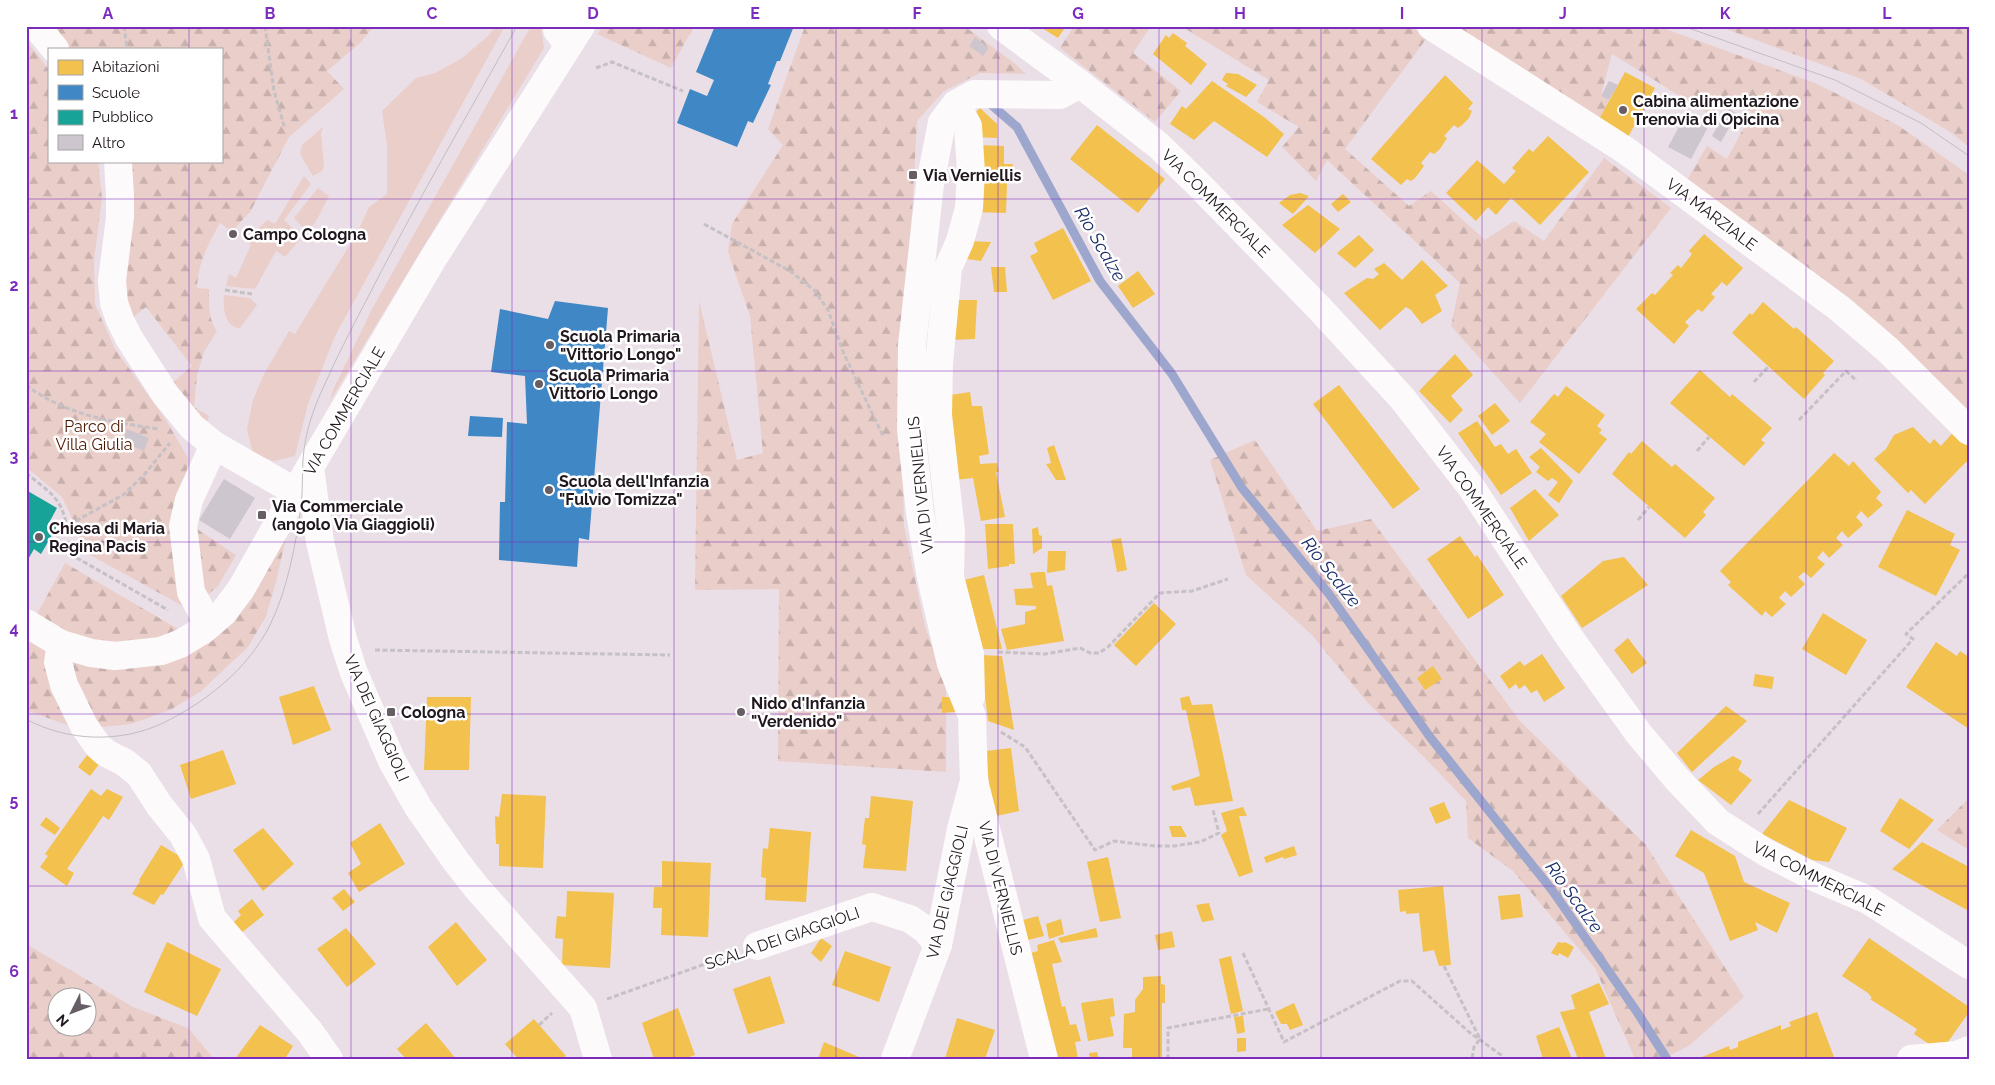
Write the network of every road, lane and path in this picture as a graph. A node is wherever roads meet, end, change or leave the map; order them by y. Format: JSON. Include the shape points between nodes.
{"nodes":[{"id":1,"x":36,"y":26,"type":"edge"},
{"id":2,"x":124,"y":26,"type":"edge"},
{"id":3,"x":265,"y":26,"type":"edge"},
{"id":4,"x":1001,"y":26,"type":"edge"},
{"id":5,"x":1431,"y":26,"type":"edge"},
{"id":6,"x":569,"y":32,"type":"edge"},
{"id":7,"x":54,"y":48,"type":"edge"},
{"id":8,"x":127,"y":48,"type":"edge"},
{"id":9,"x":596,"y":68,"type":"dead end"},
{"id":10,"x":1080,"y":84,"type":"junction"},
{"id":11,"x":683,"y":90,"type":"dead end"},
{"id":12,"x":956,"y":104,"type":"junction"},
{"id":13,"x":285,"y":130,"type":"dead end"},
{"id":14,"x":118,"y":162,"type":"edge"},
{"id":15,"x":704,"y":224,"type":"dead end"},
{"id":16,"x":225,"y":290,"type":"dead end"},
{"id":17,"x":252,"y":294,"type":"dead end"},
{"id":18,"x":844,"y":354,"type":"dead end"},
{"id":19,"x":1768,"y":367,"type":"dead end"},
{"id":20,"x":1857,"y":381,"type":"dead end"},
{"id":21,"x":1754,"y":382,"type":"dead end"},
{"id":22,"x":26,"y":385,"type":"edge"},
{"id":23,"x":1799,"y":420,"type":"dead end"},
{"id":24,"x":168,"y":431,"type":"dead end"},
{"id":25,"x":1969,"y":432,"type":"edge"},
{"id":26,"x":1709,"y":436,"type":"dead end"},
{"id":27,"x":173,"y":440,"type":"dead end"},
{"id":28,"x":214,"y":445,"type":"junction"},
{"id":29,"x":1697,"y":450,"type":"dead end"},
{"id":30,"x":310,"y":467,"type":"junction"},
{"id":31,"x":26,"y":473,"type":"edge"},
{"id":32,"x":296,"y":492,"type":"junction"},
{"id":33,"x":1649,"y":507,"type":"dead end"},
{"id":34,"x":1638,"y":520,"type":"dead end"},
{"id":35,"x":70,"y":554,"type":"dead end"},
{"id":36,"x":1969,"y":574,"type":"edge"},
{"id":37,"x":1228,"y":579,"type":"dead end"},
{"id":38,"x":26,"y":623,"type":"edge"},
{"id":39,"x":206,"y":627,"type":"junction"},
{"id":40,"x":61,"y":644,"type":"junction"},
{"id":41,"x":346,"y":649,"type":"junction"},
{"id":42,"x":970,"y":654,"type":"junction"},
{"id":43,"x":670,"y":655,"type":"dead end"},
{"id":44,"x":972,"y":716,"type":"junction"},
{"id":45,"x":974,"y":781,"type":"junction"},
{"id":46,"x":1213,"y":810,"type":"dead end"},
{"id":47,"x":1739,"y":835,"type":"junction"},
{"id":48,"x":938,"y":945,"type":"junction"},
{"id":49,"x":758,"y":946,"type":"joint"},
{"id":50,"x":1243,"y":953,"type":"dead end"},
{"id":51,"x":1969,"y":965,"type":"edge"},
{"id":52,"x":1444,"y":966,"type":"dead end"},
{"id":53,"x":619,"y":995,"type":"dead end"},
{"id":54,"x":1268,"y":1008,"type":"junction"},
{"id":55,"x":1480,"y":1039,"type":"junction"},
{"id":56,"x":1969,"y":1050,"type":"edge"},
{"id":57,"x":1914,"y":1058,"type":"edge"},
{"id":58,"x":329,"y":1059,"type":"edge"},
{"id":59,"x":598,"y":1059,"type":"edge"},
{"id":60,"x":895,"y":1059,"type":"edge"},
{"id":61,"x":1044,"y":1059,"type":"edge"},
{"id":62,"x":1168,"y":1059,"type":"edge"},
{"id":63,"x":1472,"y":1059,"type":"edge"},
{"id":64,"x":1502,"y":1059,"type":"edge"}],
"edges":[{"from":1,"to":7,"type":"street"},
{"from":2,"to":8,"type":"path"},
{"from":3,"to":13,"type":"path","via":[[274,91]]},
{"from":4,"to":10,"type":"street","name":"VIA COMMERCIALE"},
{"from":5,"to":25,"type":"street","name":"VIA MARZIALE","via":[[1625,150],[1839,308],[1888,350]]},
{"from":6,"to":30,"type":"street","name":"VIA COMMERCIALE"},
{"from":9,"to":11,"type":"path","via":[[612,62]]},
{"from":10,"to":12,"type":"street","via":[[1060,95],[974,94]]},
{"from":10,"to":47,"type":"street","name":"VIA COMMERCIALE","via":[[1159,146],[1192,177],[1402,398],[1471,487],[1567,634],[1639,734],[1676,779],[1718,822]]},
{"from":12,"to":42,"type":"street","name":"VIA DI VERNIELLIS","via":[[968,126],[969,208],[948,268],[938,415],[951,532],[950,576]]},
{"from":12,"to":44,"type":"street","name":"VIA DI VERNIELLIS","via":[[942,122],[930,184],[912,345],[912,430],[920,513],[931,578],[951,664]]},
{"from":14,"to":28,"type":"street","via":[[120,217],[112,281],[114,304],[135,347],[182,416]]},
{"from":15,"to":18,"type":"path","via":[[790,271],[814,290],[828,310]]},
{"from":16,"to":17,"type":"path"},
{"from":19,"to":21,"type":"path"},
{"from":20,"to":23,"type":"path","via":[[1846,371]]},
{"from":22,"to":24,"type":"path","via":[[46,400],[86,415]]},
{"from":26,"to":29,"type":"path"},
{"from":27,"to":31,"type":"path","via":[[123,495],[67,528],[64,512],[56,497]]},
{"from":28,"to":32,"type":"street"},
{"from":28,"to":39,"type":"street","via":[[189,500],[183,526],[191,592]]},
{"from":30,"to":32,"type":"street","name":"VIA COMMERCIALE"},
{"from":30,"to":41,"type":"street","name":"VIA DEI GIAGGIOLI","via":[[320,542]]},
{"from":32,"to":39,"type":"street","name":"VIA COMMERCIALE","via":[[241,589],[223,613]]},
{"from":33,"to":34,"type":"path"},
{"from":35,"to":39,"type":"path"},
{"from":36,"to":47,"type":"path","via":[[1906,634],[1913,639]]},
{"from":37,"to":42,"type":"path","via":[[1192,591],[1160,593],[1100,653],[1080,648],[1045,654]]},
{"from":38,"to":40,"type":"street","name":"VIA COMMERCIALE"},
{"from":39,"to":40,"type":"street","name":"VIA COMMERCIALE","via":[[180,644],[161,652],[144,654],[115,656],[90,653]]},
{"from":40,"to":58,"type":"street","via":[[58,662],[64,685],[84,726],[102,750],[139,774],[183,835],[196,859],[212,918],[310,1032]]},
{"from":41,"to":43,"type":"path"},
{"from":41,"to":59,"type":"street","name":"VIA DEI GIAGGIOLI","via":[[392,761],[418,808],[476,887],[583,1008]]},
{"from":42,"to":44,"type":"street","name":"VIA DI VERNIELLIS"},
{"from":44,"to":45,"type":"street","name":"VIA DI VERNIELLIS"},
{"from":44,"to":46,"type":"path","via":[[1025,747],[1095,850],[1114,841],[1155,846],[1200,842],[1219,833]]},
{"from":45,"to":48,"type":"street","name":"VIA DEI GIAGGIOLI"},
{"from":45,"to":61,"type":"street","name":"VIA DI VERNIELLIS"},
{"from":47,"to":51,"type":"street","name":"VIA COMMERCIALE","via":[[1764,852],[1868,900]]},
{"from":48,"to":49,"type":"street","name":"SCALA DEI GIAGGIOLI","via":[[926,930],[910,919],[872,908]]},
{"from":48,"to":60,"type":"street","name":"VIA DEI GIAGGIOLI"},
{"from":49,"to":53,"type":"path","name":"SCALA DEI GIAGGIOLI"},
{"from":50,"to":54,"type":"path"},
{"from":52,"to":55,"type":"path"},
{"from":54,"to":55,"type":"path","via":[[1284,1042],[1400,981],[1412,980]]},
{"from":54,"to":62,"type":"path","via":[[1168,1028]]},
{"from":55,"to":63,"type":"path","via":[[1474,1047]]},
{"from":55,"to":64,"type":"path","via":[[1501,1054]]},
{"from":56,"to":57,"type":"street","via":[[1957,1055]]}]}
